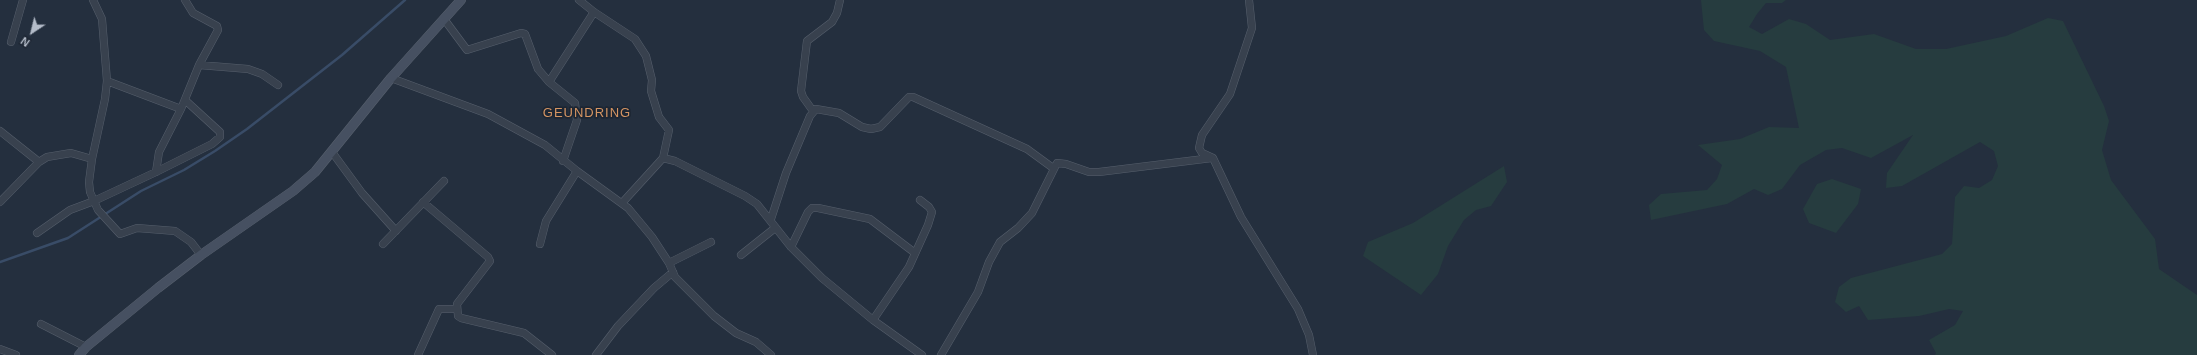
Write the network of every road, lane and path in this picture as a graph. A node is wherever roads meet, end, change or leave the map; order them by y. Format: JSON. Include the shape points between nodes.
{"nodes":[{"id":1,"x":23,"y":0,"type":"edge"},
{"id":2,"x":93,"y":0,"type":"edge"},
{"id":3,"x":185,"y":0,"type":"edge"},
{"id":4,"x":461,"y":0,"type":"edge"},
{"id":5,"x":579,"y":0,"type":"edge"},
{"id":6,"x":840,"y":0,"type":"edge"},
{"id":7,"x":1249,"y":0,"type":"edge"},
{"id":8,"x":594,"y":12,"type":"junction"},
{"id":9,"x":444,"y":19,"type":"junction"},
{"id":10,"x":11,"y":42,"type":"dead end"},
{"id":11,"x":199,"y":65,"type":"junction"},
{"id":12,"x":391,"y":78,"type":"junction"},
{"id":13,"x":107,"y":81,"type":"junction"},
{"id":14,"x":549,"y":82,"type":"junction"},
{"id":15,"x":278,"y":85,"type":"dead end"},
{"id":16,"x":185,"y":100,"type":"junction"},
{"id":17,"x":178,"y":108,"type":"junction"},
{"id":18,"x":813,"y":111,"type":"junction"},
{"id":19,"x":0,"y":131,"type":"edge"},
{"id":20,"x":332,"y":152,"type":"junction"},
{"id":21,"x":663,"y":158,"type":"junction"},
{"id":22,"x":1213,"y":158,"type":"junction"},
{"id":23,"x":92,"y":159,"type":"junction"},
{"id":24,"x":564,"y":161,"type":"junction"},
{"id":25,"x":39,"y":162,"type":"junction"},
{"id":26,"x":1054,"y":168,"type":"junction"},
{"id":27,"x":577,"y":171,"type":"junction"},
{"id":28,"x":153,"y":173,"type":"junction"},
{"id":29,"x":444,"y":181,"type":"dead end"},
{"id":30,"x":920,"y":200,"type":"dead end"},
{"id":31,"x":94,"y":201,"type":"junction"},
{"id":32,"x":0,"y":202,"type":"edge"},
{"id":33,"x":423,"y":202,"type":"junction"},
{"id":34,"x":622,"y":203,"type":"junction"},
{"id":35,"x":770,"y":219,"type":"junction"},
{"id":36,"x":775,"y":228,"type":"junction"},
{"id":37,"x":396,"y":231,"type":"junction"},
{"id":38,"x":37,"y":233,"type":"dead end"},
{"id":39,"x":711,"y":242,"type":"dead end"},
{"id":40,"x":383,"y":244,"type":"dead end"},
{"id":41,"x":540,"y":244,"type":"dead end"},
{"id":42,"x":791,"y":247,"type":"junction"},
{"id":43,"x":915,"y":253,"type":"junction"},
{"id":44,"x":201,"y":255,"type":"junction"},
{"id":45,"x":741,"y":255,"type":"dead end"},
{"id":46,"x":670,"y":264,"type":"junction"},
{"id":47,"x":673,"y":272,"type":"junction"},
{"id":48,"x":456,"y":308,"type":"junction"},
{"id":49,"x":873,"y":320,"type":"junction"},
{"id":50,"x":41,"y":324,"type":"dead end"},
{"id":51,"x":86,"y":347,"type":"junction"},
{"id":52,"x":0,"y":349,"type":"edge"},
{"id":53,"x":16,"y":355,"type":"edge"},
{"id":54,"x":79,"y":355,"type":"edge"},
{"id":55,"x":418,"y":355,"type":"edge"},
{"id":56,"x":552,"y":355,"type":"edge"},
{"id":57,"x":596,"y":355,"type":"edge"},
{"id":58,"x":771,"y":355,"type":"edge"},
{"id":59,"x":922,"y":355,"type":"edge"},
{"id":60,"x":941,"y":355,"type":"edge"},
{"id":61,"x":1313,"y":355,"type":"edge"}],
"edges":[{"from":1,"to":10,"type":"street"},
{"from":2,"to":13,"type":"street","via":[[102,19]]},
{"from":3,"to":11,"type":"street","via":[[193,13],[217,26],[218,30]]},
{"from":4,"to":9,"type":"street"},
{"from":5,"to":8,"type":"street"},
{"from":6,"to":18,"type":"street","via":[[832,22],[807,41],[802,91]]},
{"from":7,"to":22,"type":"street","via":[[1252,28],[1230,94],[1202,135],[1199,148],[1202,153]]},
{"from":8,"to":14,"type":"street"},
{"from":8,"to":21,"type":"street","via":[[634,39],[646,56],[660,117],[669,130]]},
{"from":9,"to":12,"type":"street"},
{"from":9,"to":14,"type":"street","via":[[467,50],[521,33],[525,34],[538,69]]},
{"from":11,"to":15,"type":"street","via":[[248,69],[262,74]]},
{"from":11,"to":16,"type":"street"},
{"from":12,"to":20,"type":"street"},
{"from":12,"to":24,"type":"street","via":[[508,124],[545,145]]},
{"from":13,"to":17,"type":"street"},
{"from":13,"to":23,"type":"street"},
{"from":14,"to":24,"type":"street","via":[[575,102],[577,120]]},
{"from":16,"to":17,"type":"street"},
{"from":16,"to":28,"type":"street","via":[[220,132],[220,137],[212,144]]},
{"from":17,"to":28,"type":"street"},
{"from":18,"to":26,"type":"street","via":[[816,109],[839,112],[862,127],[871,129],[880,127],[909,97],[913,97],[1027,149]]},
{"from":18,"to":35,"type":"street","via":[[786,173]]},
{"from":19,"to":25,"type":"street"},
{"from":20,"to":37,"type":"street","via":[[362,193]]},
{"from":20,"to":44,"type":"street","via":[[293,191]]},
{"from":21,"to":34,"type":"street"},
{"from":21,"to":35,"type":"street","via":[[675,161],[745,196],[758,204]]},
{"from":22,"to":26,"type":"street","via":[[1099,172],[1088,172],[1061,163]]},
{"from":22,"to":61,"type":"street","via":[[1240,217],[1298,309],[1309,335]]},
{"from":23,"to":25,"type":"street","via":[[71,153],[57,154]]},
{"from":23,"to":31,"type":"street","via":[[89,182]]},
{"from":24,"to":27,"type":"street"},
{"from":25,"to":32,"type":"street"},
{"from":26,"to":60,"type":"street","via":[[1032,213],[1000,242],[989,262],[978,292]]},
{"from":27,"to":34,"type":"street"},
{"from":27,"to":41,"type":"street","via":[[546,221]]},
{"from":28,"to":31,"type":"street"},
{"from":29,"to":33,"type":"street"},
{"from":30,"to":43,"type":"street","via":[[932,212]]},
{"from":31,"to":38,"type":"street","via":[[70,210]]},
{"from":31,"to":44,"type":"street","via":[[98,210],[119,233],[123,235],[137,228],[175,231],[190,242]]},
{"from":33,"to":37,"type":"street"},
{"from":33,"to":48,"type":"street","via":[[490,261]]},
{"from":34,"to":46,"type":"street","via":[[652,237]]},
{"from":35,"to":36,"type":"street"},
{"from":36,"to":42,"type":"street"},
{"from":36,"to":45,"type":"street"},
{"from":37,"to":40,"type":"street"},
{"from":39,"to":46,"type":"street"},
{"from":42,"to":43,"type":"street","via":[[808,212],[812,208],[818,208],[870,218]]},
{"from":42,"to":49,"type":"street","via":[[822,278]]},
{"from":43,"to":49,"type":"street","via":[[901,280]]},
{"from":44,"to":51,"type":"street"},
{"from":46,"to":47,"type":"street"},
{"from":47,"to":57,"type":"street","via":[[618,326]]},
{"from":47,"to":58,"type":"street","via":[[714,316],[736,333],[756,342]]},
{"from":48,"to":55,"type":"street","via":[[439,309]]},
{"from":48,"to":56,"type":"street","via":[[461,318],[524,333]]},
{"from":49,"to":59,"type":"street"},
{"from":50,"to":51,"type":"street"},
{"from":51,"to":54,"type":"street"},
{"from":52,"to":53,"type":"street"}]}
